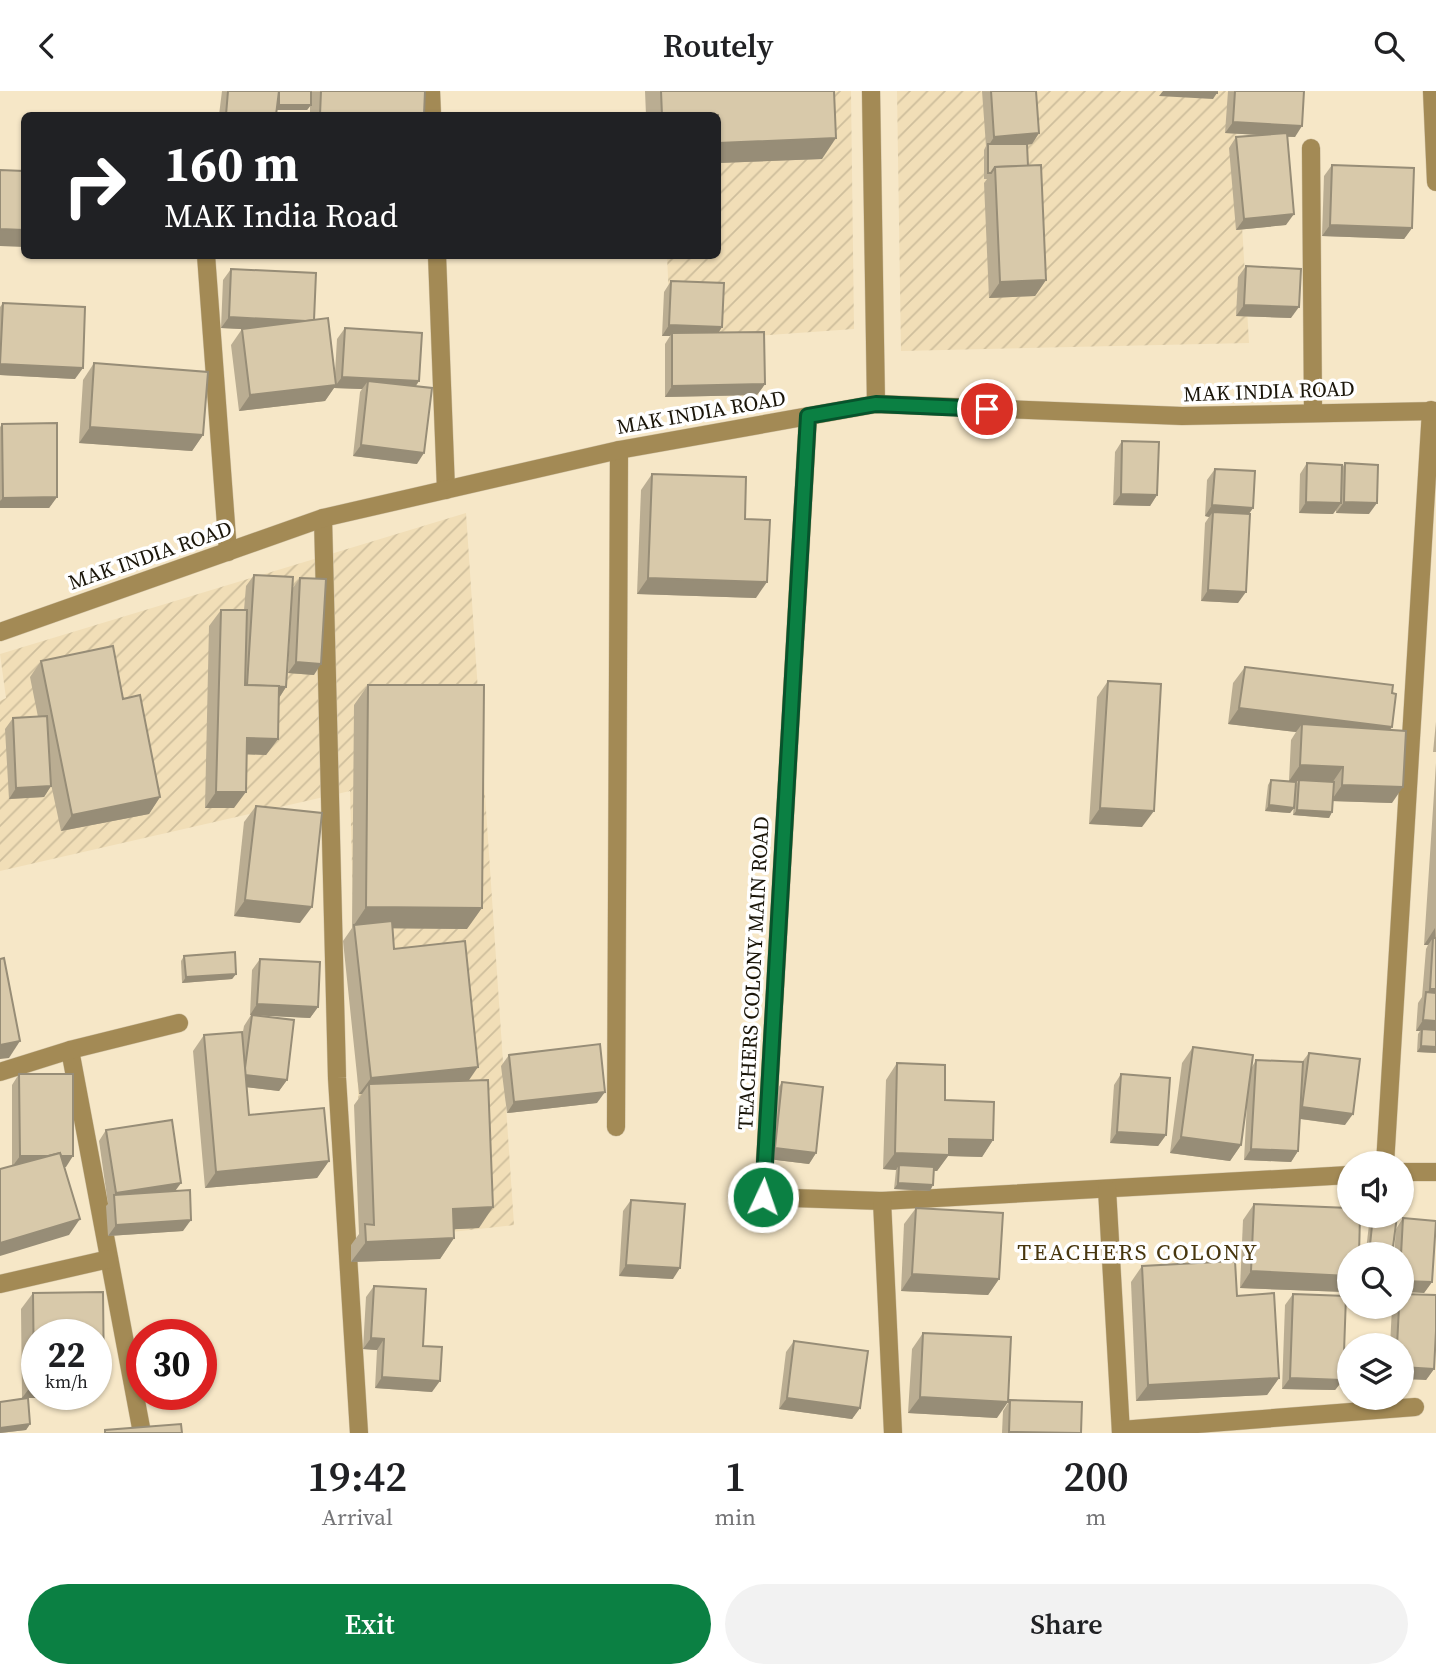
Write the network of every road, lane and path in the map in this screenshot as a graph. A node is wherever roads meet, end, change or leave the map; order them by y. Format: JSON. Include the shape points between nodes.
{"nodes":[{"id":1,"x":431,"y":91,"type":"edge"},
{"id":2,"x":871,"y":91,"type":"edge"},
{"id":3,"x":1432,"y":91,"type":"edge"},
{"id":4,"x":432,"y":112,"type":"edge"},
{"id":5,"x":1311,"y":148,"type":"dead end"},
{"id":6,"x":1436,"y":182,"type":"edge"},
{"id":7,"x":206,"y":259,"type":"edge"},
{"id":8,"x":437,"y":259,"type":"edge"},
{"id":9,"x":876,"y":404,"type":"junction"},
{"id":10,"x":1434,"y":410,"type":"edge"},
{"id":11,"x":1313,"y":411,"type":"junction"},
{"id":12,"x":808,"y":416,"type":"junction"},
{"id":13,"x":619,"y":450,"type":"junction"},
{"id":14,"x":446,"y":490,"type":"junction"},
{"id":15,"x":323,"y":518,"type":"junction"},
{"id":16,"x":228,"y":552,"type":"junction"},
{"id":17,"x":0,"y":632,"type":"edge"},
{"id":18,"x":179,"y":1023,"type":"dead end"},
{"id":19,"x":70,"y":1050,"type":"junction"},
{"id":20,"x":0,"y":1072,"type":"edge"},
{"id":21,"x":616,"y":1127,"type":"dead end"},
{"id":22,"x":1386,"y":1151,"type":"edge"},
{"id":23,"x":1436,"y":1172,"type":"edge"},
{"id":24,"x":1414,"y":1173,"type":"edge"},
{"id":25,"x":1337,"y":1176,"type":"edge"},
{"id":26,"x":1107,"y":1189,"type":"junction"},
{"id":27,"x":882,"y":1201,"type":"junction"},
{"id":28,"x":109,"y":1259,"type":"junction"},
{"id":29,"x":0,"y":1284,"type":"edge"},
{"id":30,"x":1415,"y":1407,"type":"dead end"},
{"id":31,"x":1121,"y":1431,"type":"edge"},
{"id":32,"x":142,"y":1433,"type":"edge"},
{"id":33,"x":359,"y":1433,"type":"edge"},
{"id":34,"x":893,"y":1433,"type":"edge"}],
"edges":[{"from":1,"to":4,"type":"street"},
{"from":2,"to":9,"type":"street"},
{"from":3,"to":6,"type":"street"},
{"from":5,"to":11,"type":"street"},
{"from":7,"to":16,"type":"street"},
{"from":8,"to":14,"type":"street"},
{"from":9,"to":11,"type":"street","name":"MAK INDIA ROAD","via":[[1182,417]]},
{"from":9,"to":12,"type":"street","name":"MAK INDIA ROAD"},
{"from":10,"to":11,"type":"street","name":"MAK INDIA ROAD"},
{"from":10,"to":22,"type":"street"},
{"from":12,"to":13,"type":"street","name":"MAK INDIA ROAD"},
{"from":12,"to":27,"type":"street","name":"TEACHERS COLONY MAIN ROAD","via":[[763,1197]]},
{"from":13,"to":14,"type":"street","name":"MAK INDIA ROAD"},
{"from":13,"to":21,"type":"street"},
{"from":14,"to":15,"type":"street","name":"MAK INDIA ROAD"},
{"from":15,"to":16,"type":"street","name":"MAK INDIA ROAD"},
{"from":15,"to":33,"type":"street","via":[[337,1078]]},
{"from":16,"to":17,"type":"street","name":"MAK INDIA ROAD"},
{"from":18,"to":19,"type":"street"},
{"from":19,"to":20,"type":"street"},
{"from":19,"to":28,"type":"street"},
{"from":23,"to":24,"type":"street"},
{"from":25,"to":26,"type":"street","name":"TEACHERS COLONY MAIN ROAD"},
{"from":26,"to":27,"type":"street","name":"TEACHERS COLONY MAIN ROAD"},
{"from":26,"to":31,"type":"street"},
{"from":27,"to":34,"type":"street"},
{"from":28,"to":29,"type":"street"},
{"from":28,"to":32,"type":"street"},
{"from":30,"to":31,"type":"street"}]}
